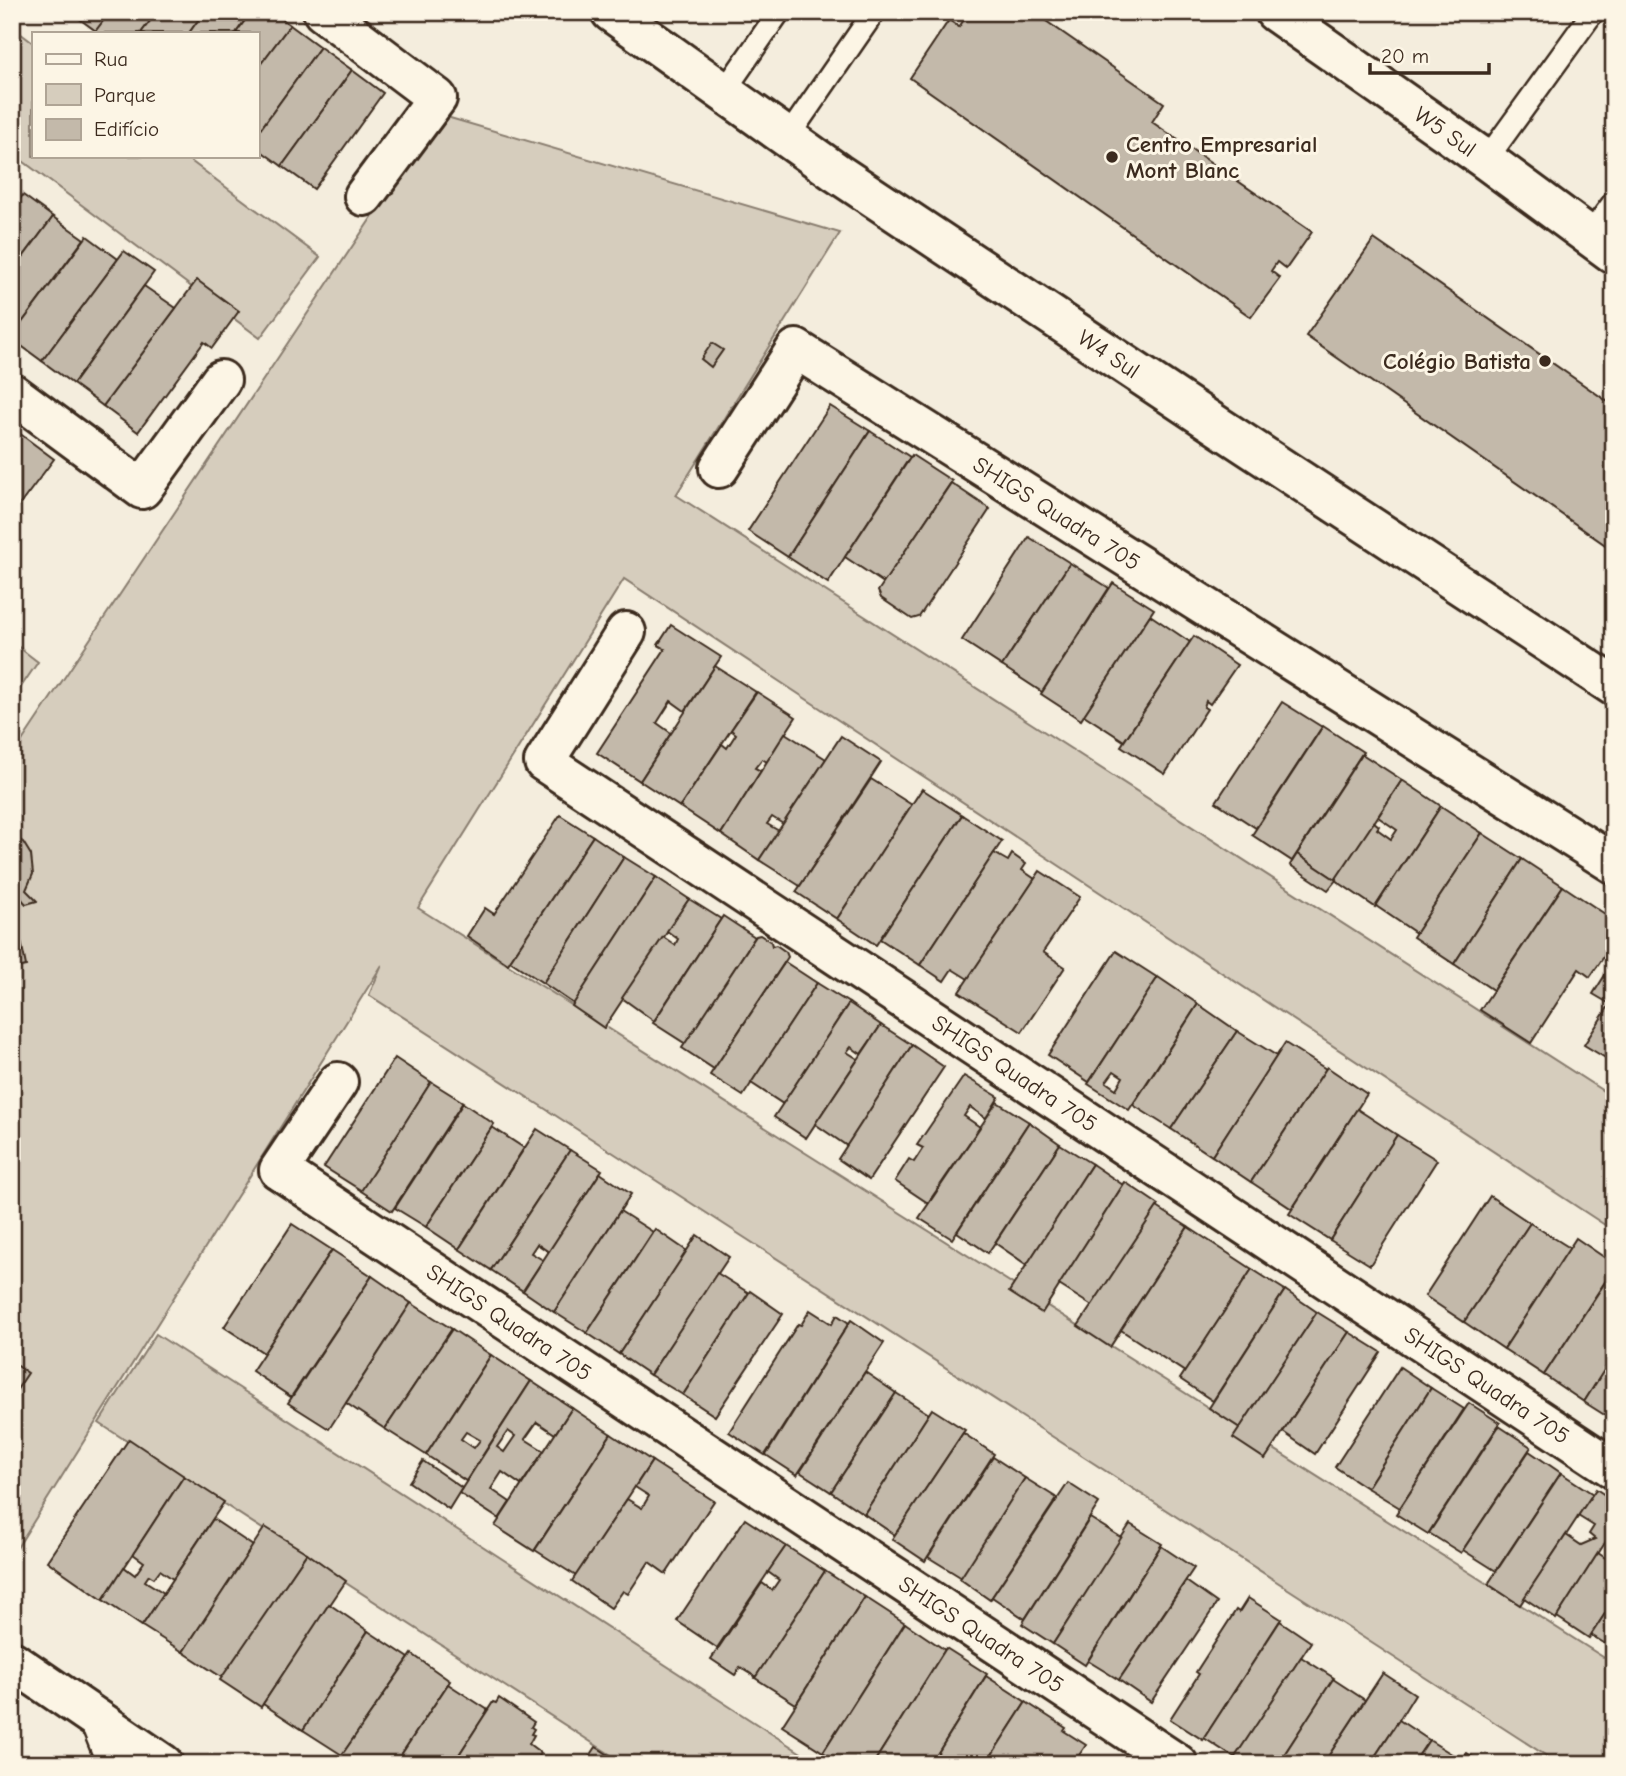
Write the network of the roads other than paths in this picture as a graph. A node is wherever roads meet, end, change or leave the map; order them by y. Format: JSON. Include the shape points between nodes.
{"nodes":[{"id":1,"x":323,"y":12,"type":"edge"},
{"id":2,"x":611,"y":12,"type":"edge"},
{"id":3,"x":779,"y":12,"type":"edge"},
{"id":4,"x":874,"y":12,"type":"edge"},
{"id":5,"x":1275,"y":12,"type":"edge"},
{"id":6,"x":1593,"y":12,"type":"edge"},
{"id":7,"x":723,"y":93,"type":"junction"},
{"id":8,"x":787,"y":138,"type":"junction"},
{"id":9,"x":1486,"y":160,"type":"junction"},
{"id":10,"x":364,"y":196,"type":"dead end"},
{"id":11,"x":1614,"y":202,"type":"edge"},
{"id":12,"x":1601,"y":245,"type":"edge"},
{"id":13,"x":221,"y":380,"type":"dead end"},
{"id":14,"x":12,"y":393,"type":"edge"},
{"id":15,"x":719,"y":468,"type":"dead end"},
{"id":16,"x":626,"y":632,"type":"dead end"},
{"id":17,"x":1614,"y":686,"type":"edge"},
{"id":18,"x":1614,"y":864,"type":"edge"},
{"id":19,"x":338,"y":1082,"type":"dead end"},
{"id":20,"x":1614,"y":1469,"type":"edge"},
{"id":21,"x":12,"y":1661,"type":"edge"},
{"id":22,"x":88,"y":1714,"type":"junction"},
{"id":23,"x":108,"y":1764,"type":"edge"},
{"id":24,"x":163,"y":1764,"type":"edge"},
{"id":25,"x":1178,"y":1764,"type":"edge"}],
"edges":[{"from":1,"to":10,"type":"street","via":[[437,98]]},
{"from":2,"to":7,"type":"street","name":"W4 Sul"},
{"from":3,"to":7,"type":"lane"},
{"from":4,"to":8,"type":"lane"},
{"from":5,"to":9,"type":"street","name":"W5 Sul"},
{"from":6,"to":9,"type":"lane"},
{"from":7,"to":8,"type":"street","name":"W4 Sul"},
{"from":8,"to":17,"type":"street","name":"W4 Sul"},
{"from":9,"to":12,"type":"street","name":"W5 Sul"},
{"from":11,"to":12,"type":"lane"},
{"from":13,"to":14,"type":"street","via":[[142,489]]},
{"from":15,"to":18,"type":"street","name":"SHIGS Quadra 705","via":[[796,349]]},
{"from":16,"to":20,"type":"street","name":"SHIGS Quadra 705","via":[[544,762]]},
{"from":19,"to":25,"type":"street","name":"SHIGS Quadra 705","via":[[279,1170]]},
{"from":21,"to":22,"type":"street"},
{"from":22,"to":23,"type":"lane"},
{"from":22,"to":24,"type":"street"}]}
